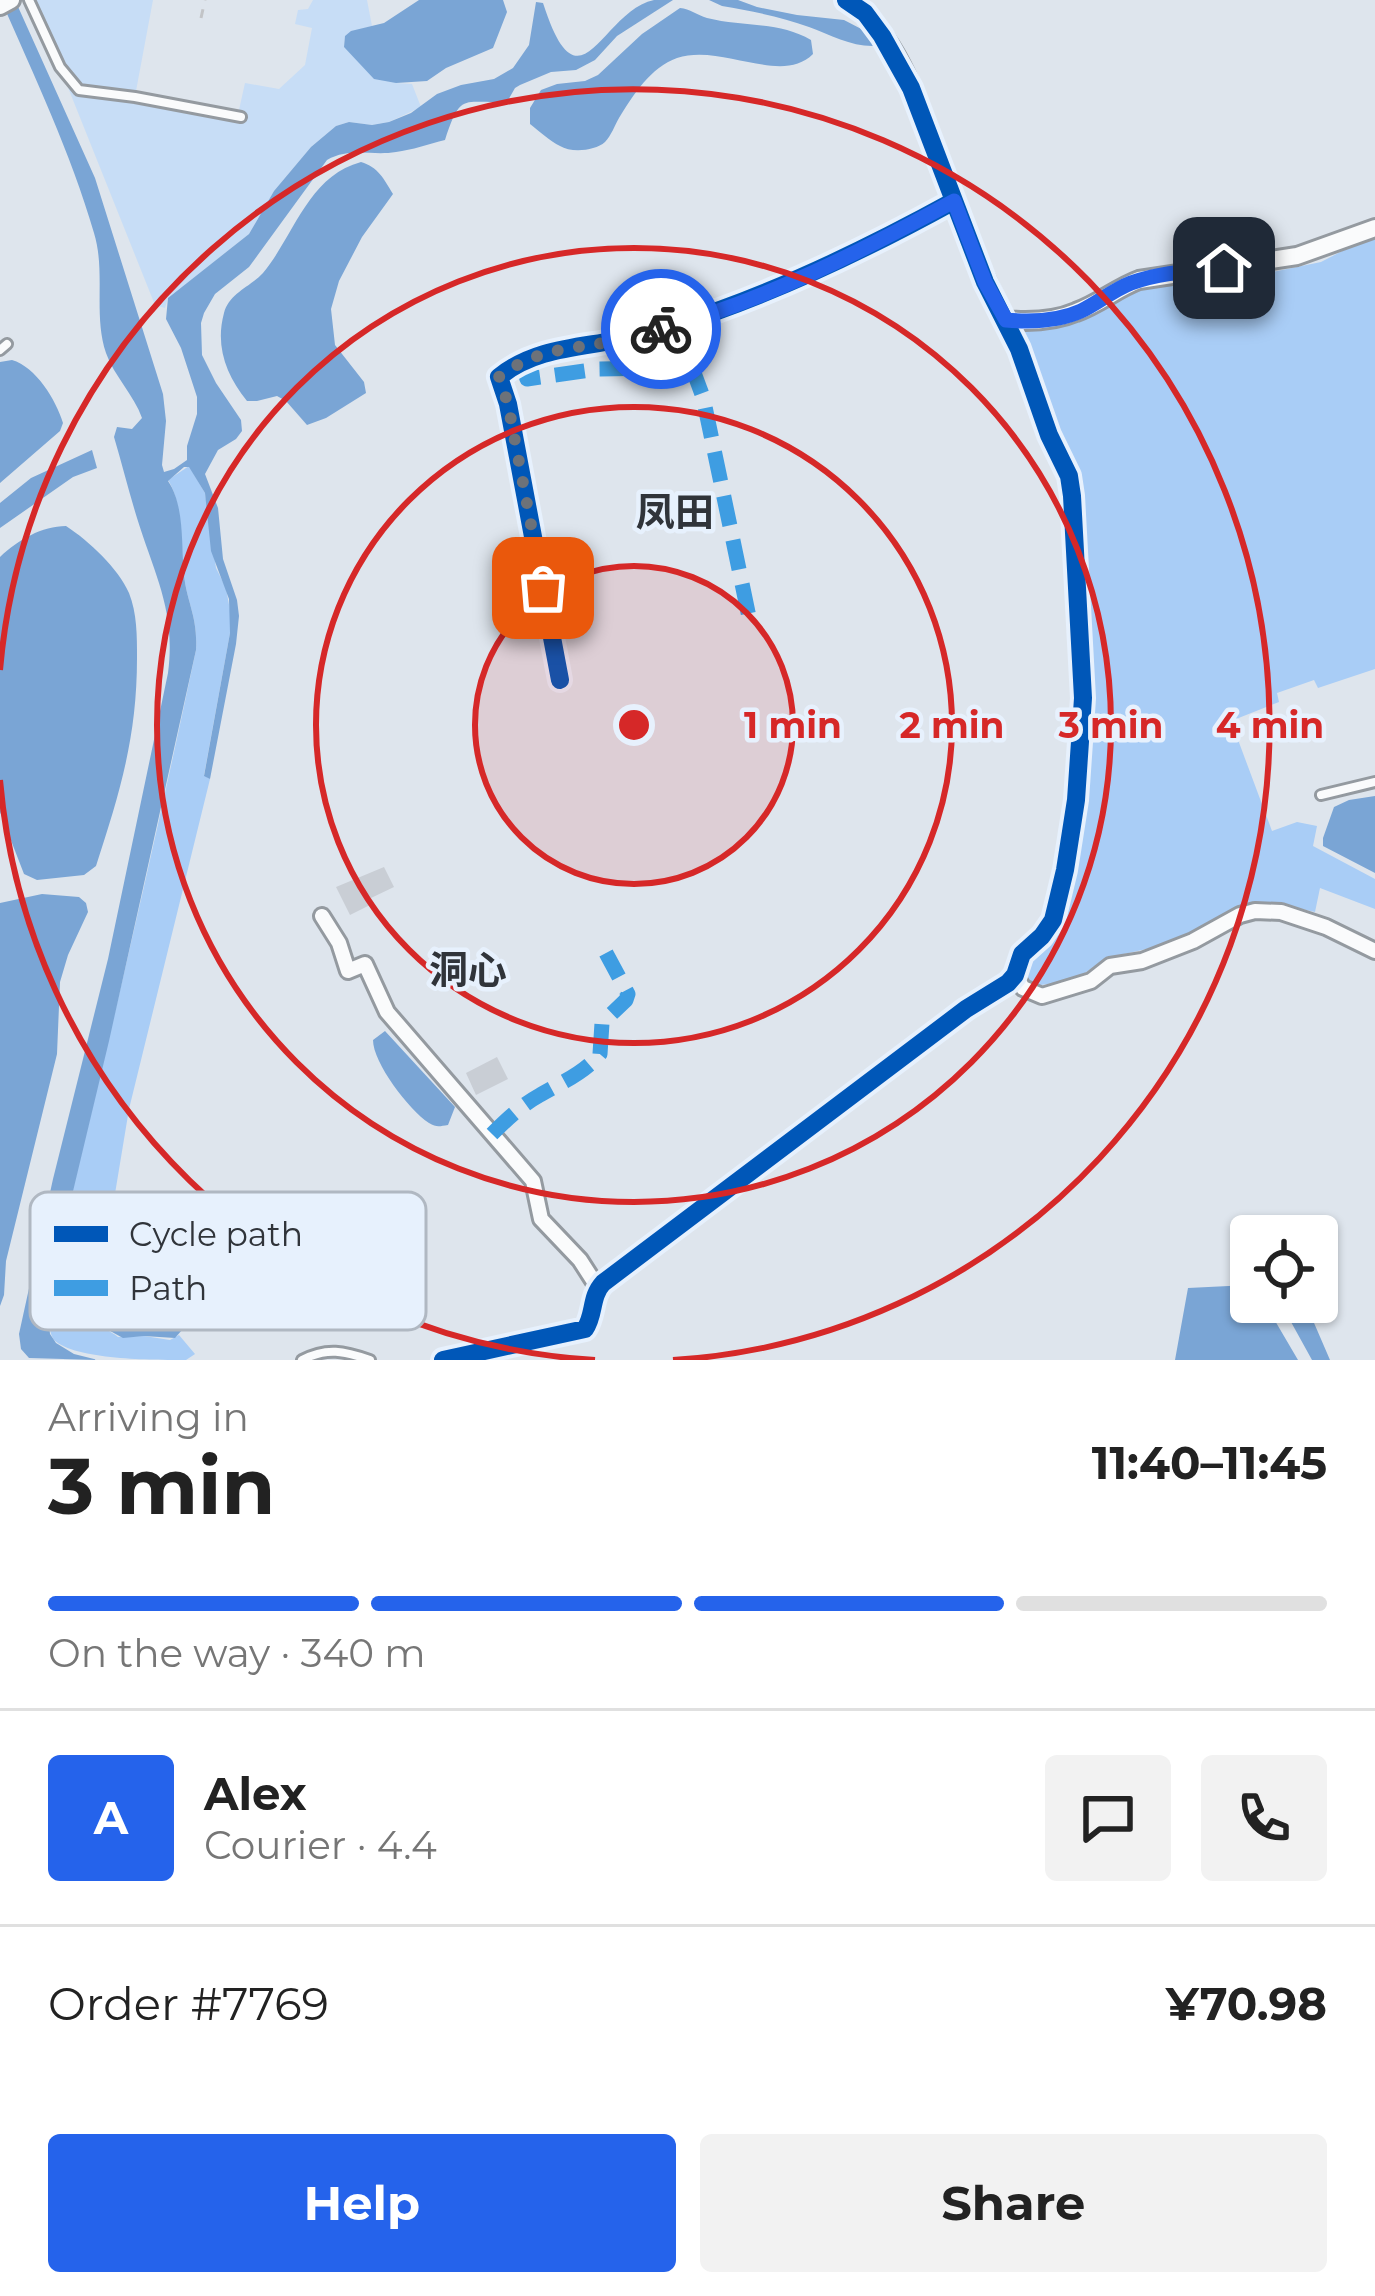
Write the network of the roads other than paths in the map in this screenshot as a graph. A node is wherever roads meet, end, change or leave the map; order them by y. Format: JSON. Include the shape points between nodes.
{"nodes":[{"id":1,"x":11,"y":0,"type":"edge"},
{"id":2,"x":29,"y":0,"type":"edge"},
{"id":3,"x":847,"y":0,"type":"edge"},
{"id":4,"x":0,"y":6,"type":"edge"},
{"id":5,"x":241,"y":118,"type":"dead end"},
{"id":6,"x":954,"y":201,"type":"junction"},
{"id":7,"x":1375,"y":228,"type":"edge"},
{"id":8,"x":1006,"y":320,"type":"junction"},
{"id":9,"x":560,"y":680,"type":"dead end"},
{"id":10,"x":1375,"y":782,"type":"edge"},
{"id":11,"x":1321,"y":796,"type":"dead end"},
{"id":12,"x":322,"y":916,"type":"dead end"},
{"id":13,"x":1375,"y":951,"type":"edge"},
{"id":14,"x":1015,"y":975,"type":"junction"},
{"id":15,"x":598,"y":1288,"type":"junction"},
{"id":16,"x":302,"y":1360,"type":"edge"},
{"id":17,"x":370,"y":1360,"type":"edge"},
{"id":18,"x":442,"y":1360,"type":"edge"}],
"edges":[{"from":1,"to":4,"type":"street"},
{"from":2,"to":5,"type":"lane","via":[[79,90]]},
{"from":3,"to":6,"type":"street","via":[[893,52]]},
{"from":6,"to":8,"type":"street"},
{"from":6,"to":9,"type":"street","via":[[774,289],[677,324],[556,349],[499,377]]},
{"from":7,"to":8,"type":"street","via":[[1297,256],[1139,280],[1075,313]]},
{"from":8,"to":14,"type":"street","via":[[1071,486],[1083,698],[1076,800],[1053,920],[1022,954]]},
{"from":10,"to":11,"type":"lane"},
{"from":12,"to":15,"type":"street","via":[[349,971],[365,964],[387,1012],[533,1181],[541,1220]]},
{"from":13,"to":14,"type":"street","via":[[1282,912],[1255,911],[1042,996]]},
{"from":14,"to":15,"type":"street"},
{"from":15,"to":18,"type":"street","via":[[585,1329]]},
{"from":16,"to":17,"type":"lane","via":[[332,1350]]}]}
